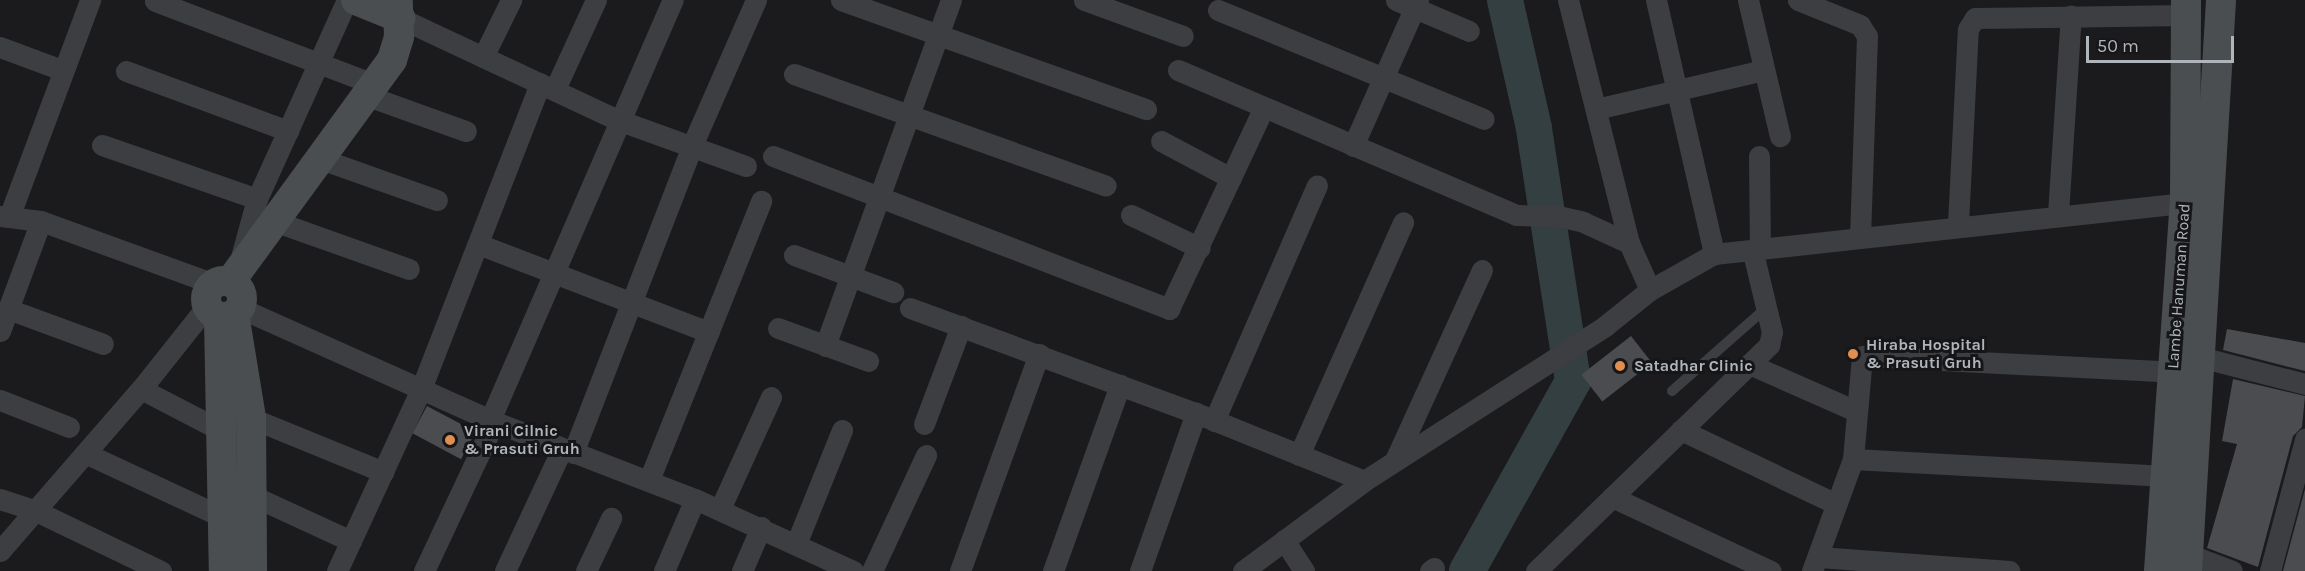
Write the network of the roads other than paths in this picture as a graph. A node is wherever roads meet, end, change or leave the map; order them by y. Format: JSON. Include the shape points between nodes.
{"nodes":[{"id":1,"x":90,"y":0,"type":"edge"},
{"id":2,"x":346,"y":0,"type":"edge"},
{"id":3,"x":356,"y":0,"type":"edge"},
{"id":4,"x":512,"y":0,"type":"edge"},
{"id":5,"x":596,"y":0,"type":"edge"},
{"id":6,"x":673,"y":0,"type":"edge"},
{"id":7,"x":756,"y":0,"type":"edge"},
{"id":8,"x":841,"y":0,"type":"edge"},
{"id":9,"x":951,"y":0,"type":"edge"},
{"id":10,"x":1084,"y":0,"type":"edge"},
{"id":11,"x":1568,"y":0,"type":"edge"},
{"id":12,"x":1656,"y":0,"type":"edge"},
{"id":13,"x":1748,"y":0,"type":"edge"},
{"id":14,"x":1798,"y":0,"type":"edge"},
{"id":15,"x":2221,"y":0,"type":"edge"},
{"id":16,"x":155,"y":1,"type":"edge"},
{"id":17,"x":1409,"y":2,"type":"edge"},
{"id":18,"x":1825,"y":5,"type":"edge"},
{"id":19,"x":2186,"y":7,"type":"edge"},
{"id":20,"x":1999,"y":8,"type":"edge"},
{"id":21,"x":399,"y":9,"type":"edge"},
{"id":22,"x":1218,"y":10,"type":"dead end"},
{"id":23,"x":2076,"y":10,"type":"edge"},
{"id":24,"x":1469,"y":31,"type":"dead end"},
{"id":25,"x":937,"y":36,"type":"junction"},
{"id":26,"x":1183,"y":36,"type":"dead end"},
{"id":27,"x":0,"y":47,"type":"edge"},
{"id":28,"x":483,"y":57,"type":"junction"},
{"id":29,"x":319,"y":64,"type":"junction"},
{"id":30,"x":62,"y":70,"type":"junction"},
{"id":31,"x":1178,"y":70,"type":"dead end"},
{"id":32,"x":1763,"y":70,"type":"junction"},
{"id":33,"x":126,"y":71,"type":"dead end"},
{"id":34,"x":794,"y":74,"type":"dead end"},
{"id":35,"x":1383,"y":78,"type":"junction"},
{"id":36,"x":547,"y":86,"type":"junction"},
{"id":37,"x":1677,"y":88,"type":"junction"},
{"id":38,"x":372,"y":90,"type":"junction"},
{"id":39,"x":1146,"y":109,"type":"dead end"},
{"id":40,"x":1263,"y":109,"type":"junction"},
{"id":41,"x":1596,"y":109,"type":"junction"},
{"id":42,"x":908,"y":114,"type":"junction"},
{"id":43,"x":1484,"y":119,"type":"dead end"},
{"id":44,"x":618,"y":120,"type":"junction"},
{"id":45,"x":288,"y":131,"type":"junction"},
{"id":46,"x":466,"y":131,"type":"dead end"},
{"id":47,"x":1780,"y":136,"type":"dead end"},
{"id":48,"x":1161,"y":141,"type":"dead end"},
{"id":49,"x":102,"y":145,"type":"dead end"},
{"id":50,"x":1353,"y":147,"type":"junction"},
{"id":51,"x":691,"y":148,"type":"junction"},
{"id":52,"x":773,"y":156,"type":"dead end"},
{"id":53,"x":1759,"y":156,"type":"dead end"},
{"id":54,"x":321,"y":159,"type":"junction"},
{"id":55,"x":746,"y":166,"type":"dead end"},
{"id":56,"x":1231,"y":178,"type":"junction"},
{"id":57,"x":1317,"y":185,"type":"dead end"},
{"id":58,"x":1106,"y":186,"type":"dead end"},
{"id":59,"x":879,"y":197,"type":"junction"},
{"id":60,"x":437,"y":200,"type":"dead end"},
{"id":61,"x":761,"y":201,"type":"dead end"},
{"id":62,"x":2197,"y":201,"type":"junction"},
{"id":63,"x":266,"y":210,"type":"junction"},
{"id":64,"x":1131,"y":214,"type":"dead end"},
{"id":65,"x":2058,"y":214,"type":"junction"},
{"id":66,"x":4,"y":217,"type":"edge"},
{"id":67,"x":40,"y":221,"type":"junction"},
{"id":68,"x":1403,"y":222,"type":"dead end"},
{"id":69,"x":1958,"y":225,"type":"junction"},
{"id":70,"x":1860,"y":237,"type":"junction"},
{"id":71,"x":1629,"y":243,"type":"junction"},
{"id":72,"x":478,"y":244,"type":"junction"},
{"id":73,"x":1200,"y":248,"type":"junction"},
{"id":74,"x":1756,"y":249,"type":"junction"},
{"id":75,"x":1714,"y":254,"type":"junction"},
{"id":76,"x":794,"y":255,"type":"dead end"},
{"id":77,"x":409,"y":269,"type":"dead end"},
{"id":78,"x":1482,"y":270,"type":"dead end"},
{"id":79,"x":552,"y":272,"type":"junction"},
{"id":80,"x":849,"y":275,"type":"junction"},
{"id":81,"x":1650,"y":290,"type":"junction"},
{"id":82,"x":893,"y":292,"type":"dead end"},
{"id":83,"x":226,"y":297,"type":"junction"},
{"id":84,"x":630,"y":302,"type":"junction"},
{"id":85,"x":910,"y":308,"type":"dead end"},
{"id":86,"x":1766,"y":308,"type":"junction"},
{"id":87,"x":8,"y":309,"type":"junction"},
{"id":88,"x":961,"y":326,"type":"junction"},
{"id":89,"x":778,"y":328,"type":"dead end"},
{"id":90,"x":0,"y":331,"type":"edge"},
{"id":91,"x":709,"y":332,"type":"junction"},
{"id":92,"x":103,"y":344,"type":"dead end"},
{"id":93,"x":825,"y":346,"type":"junction"},
{"id":94,"x":1039,"y":354,"type":"junction"},
{"id":95,"x":2200,"y":357,"type":"junction"},
{"id":96,"x":868,"y":361,"type":"dead end"},
{"id":97,"x":1749,"y":364,"type":"junction"},
{"id":98,"x":2174,"y":372,"type":"junction"},
{"id":99,"x":2305,"y":384,"type":"edge"},
{"id":100,"x":1120,"y":385,"type":"junction"},
{"id":101,"x":421,"y":388,"type":"junction"},
{"id":102,"x":141,"y":389,"type":"junction"},
{"id":103,"x":1672,"y":391,"type":"dead end"},
{"id":104,"x":771,"y":397,"type":"dead end"},
{"id":105,"x":0,"y":400,"type":"edge"},
{"id":106,"x":1856,"y":411,"type":"junction"},
{"id":107,"x":1205,"y":417,"type":"junction"},
{"id":108,"x":251,"y":418,"type":"junction"},
{"id":109,"x":492,"y":421,"type":"junction"},
{"id":110,"x":924,"y":424,"type":"dead end"},
{"id":111,"x":69,"y":427,"type":"dead end"},
{"id":112,"x":842,"y":430,"type":"dead end"},
{"id":113,"x":1681,"y":430,"type":"junction"},
{"id":114,"x":222,"y":432,"type":"junction"},
{"id":115,"x":2305,"y":439,"type":"edge"},
{"id":116,"x":567,"y":451,"type":"junction"},
{"id":117,"x":85,"y":453,"type":"junction"},
{"id":118,"x":926,"y":455,"type":"dead end"},
{"id":119,"x":1299,"y":455,"type":"junction"},
{"id":120,"x":1853,"y":459,"type":"junction"},
{"id":121,"x":1395,"y":461,"type":"junction"},
{"id":122,"x":383,"y":472,"type":"junction"},
{"id":123,"x":2167,"y":476,"type":"junction"},
{"id":124,"x":649,"y":480,"type":"junction"},
{"id":125,"x":1364,"y":481,"type":"junction"},
{"id":126,"x":253,"y":496,"type":"junction"},
{"id":127,"x":1612,"y":498,"type":"junction"},
{"id":128,"x":0,"y":499,"type":"edge"},
{"id":129,"x":695,"y":499,"type":"junction"},
{"id":130,"x":1836,"y":504,"type":"junction"},
{"id":131,"x":720,"y":509,"type":"junction"},
{"id":132,"x":34,"y":510,"type":"junction"},
{"id":133,"x":222,"y":517,"type":"junction"},
{"id":134,"x":610,"y":518,"type":"dead end"},
{"id":135,"x":761,"y":526,"type":"junction"},
{"id":136,"x":1284,"y":540,"type":"junction"},
{"id":137,"x":351,"y":541,"type":"junction"},
{"id":138,"x":796,"y":544,"type":"junction"},
{"id":139,"x":0,"y":550,"type":"edge"},
{"id":140,"x":2188,"y":562,"type":"edge"},
{"id":141,"x":1816,"y":564,"type":"edge"},
{"id":142,"x":825,"y":565,"type":"edge"},
{"id":143,"x":1541,"y":570,"type":"edge"},
{"id":144,"x":161,"y":571,"type":"edge"},
{"id":145,"x":224,"y":571,"type":"edge"},
{"id":146,"x":252,"y":571,"type":"edge"},
{"id":147,"x":337,"y":571,"type":"edge"},
{"id":148,"x":424,"y":571,"type":"edge"},
{"id":149,"x":505,"y":571,"type":"edge"},
{"id":150,"x":586,"y":571,"type":"edge"},
{"id":151,"x":664,"y":571,"type":"edge"},
{"id":152,"x":742,"y":571,"type":"edge"},
{"id":153,"x":853,"y":571,"type":"edge"},
{"id":154,"x":872,"y":571,"type":"edge"},
{"id":155,"x":960,"y":571,"type":"edge"},
{"id":156,"x":1053,"y":571,"type":"edge"},
{"id":157,"x":1140,"y":571,"type":"edge"},
{"id":158,"x":1243,"y":571,"type":"edge"},
{"id":159,"x":1304,"y":571,"type":"edge"},
{"id":160,"x":1771,"y":571,"type":"edge"},
{"id":161,"x":2009,"y":571,"type":"edge"},
{"id":162,"x":2159,"y":571,"type":"edge"},
{"id":163,"x":2232,"y":571,"type":"edge"},
{"id":164,"x":2270,"y":571,"type":"edge"}],
"edges":[{"from":1,"to":30,"type":"street"},
{"from":2,"to":29,"type":"street"},
{"from":3,"to":21,"type":"street"},
{"from":4,"to":28,"type":"street"},
{"from":5,"to":36,"type":"street"},
{"from":6,"to":44,"type":"street"},
{"from":7,"to":51,"type":"street"},
{"from":8,"to":25,"type":"street"},
{"from":9,"to":25,"type":"street"},
{"from":10,"to":26,"type":"street"},
{"from":11,"to":41,"type":"street"},
{"from":12,"to":37,"type":"street"},
{"from":13,"to":32,"type":"street"},
{"from":14,"to":18,"type":"street"},
{"from":15,"to":62,"type":"street"},
{"from":16,"to":29,"type":"street"},
{"from":17,"to":24,"type":"street"},
{"from":17,"to":35,"type":"street"},
{"from":18,"to":70,"type":"street","via":[[1860,25],[1867,36]]},
{"from":19,"to":23,"type":"street"},
{"from":19,"to":62,"type":"street","name":"Lambe Hanuman Road"},
{"from":20,"to":23,"type":"street"},
{"from":20,"to":69,"type":"street","via":[[1975,18],[1968,29]]},
{"from":21,"to":28,"type":"street"},
{"from":21,"to":38,"type":"street","via":[[392,60]]},
{"from":22,"to":35,"type":"street"},
{"from":23,"to":65,"type":"street"},
{"from":25,"to":39,"type":"street"},
{"from":25,"to":42,"type":"street"},
{"from":27,"to":30,"type":"street"},
{"from":28,"to":36,"type":"street"},
{"from":29,"to":38,"type":"street"},
{"from":29,"to":45,"type":"street"},
{"from":30,"to":66,"type":"street"},
{"from":31,"to":40,"type":"street"},
{"from":32,"to":37,"type":"street"},
{"from":32,"to":47,"type":"street"},
{"from":33,"to":45,"type":"street"},
{"from":34,"to":42,"type":"street"},
{"from":35,"to":43,"type":"street"},
{"from":35,"to":50,"type":"street"},
{"from":36,"to":44,"type":"street"},
{"from":36,"to":72,"type":"street"},
{"from":37,"to":41,"type":"street"},
{"from":37,"to":75,"type":"street"},
{"from":38,"to":46,"type":"street"},
{"from":38,"to":54,"type":"street"},
{"from":40,"to":50,"type":"street"},
{"from":40,"to":56,"type":"street"},
{"from":41,"to":71,"type":"street"},
{"from":42,"to":58,"type":"street"},
{"from":42,"to":59,"type":"street"},
{"from":44,"to":51,"type":"street"},
{"from":44,"to":79,"type":"street"},
{"from":45,"to":63,"type":"street"},
{"from":48,"to":56,"type":"street"},
{"from":49,"to":63,"type":"street"},
{"from":50,"to":71,"type":"street","via":[[1516,215],[1558,216]]},
{"from":51,"to":55,"type":"street"},
{"from":51,"to":84,"type":"street"},
{"from":52,"to":59,"type":"street"},
{"from":53,"to":74,"type":"street"},
{"from":54,"to":60,"type":"street"},
{"from":54,"to":63,"type":"street"},
{"from":56,"to":73,"type":"street"},
{"from":57,"to":107,"type":"street"},
{"from":59,"to":73,"type":"street","via":[[1166,309],[1173,306]]},
{"from":59,"to":80,"type":"street"},
{"from":61,"to":91,"type":"street"},
{"from":62,"to":65,"type":"street"},
{"from":62,"to":95,"type":"street"},
{"from":62,"to":98,"type":"street","name":"Lambe Hanuman Road"},
{"from":63,"to":77,"type":"street"},
{"from":63,"to":83,"type":"street"},
{"from":64,"to":73,"type":"street"},
{"from":65,"to":69,"type":"street"},
{"from":66,"to":67,"type":"street"},
{"from":67,"to":83,"type":"street"},
{"from":67,"to":87,"type":"street"},
{"from":68,"to":119,"type":"street"},
{"from":69,"to":70,"type":"street"},
{"from":70,"to":74,"type":"street"},
{"from":71,"to":81,"type":"street"},
{"from":72,"to":79,"type":"street"},
{"from":72,"to":101,"type":"street"},
{"from":74,"to":75,"type":"street"},
{"from":74,"to":86,"type":"street"},
{"from":75,"to":81,"type":"street"},
{"from":76,"to":80,"type":"street"},
{"from":78,"to":121,"type":"street"},
{"from":79,"to":84,"type":"street"},
{"from":79,"to":109,"type":"street"},
{"from":80,"to":82,"type":"street"},
{"from":80,"to":93,"type":"street"},
{"from":81,"to":121,"type":"street","via":[[1605,326]]},
{"from":83,"to":101,"type":"street"},
{"from":83,"to":102,"type":"street"},
{"from":83,"to":108,"type":"street"},
{"from":83,"to":114,"type":"street"},
{"from":84,"to":91,"type":"street"},
{"from":84,"to":116,"type":"street"},
{"from":85,"to":88,"type":"street"},
{"from":86,"to":97,"type":"street","via":[[1772,341]]},
{"from":86,"to":103,"type":"lane"},
{"from":87,"to":90,"type":"street"},
{"from":87,"to":92,"type":"street"},
{"from":88,"to":94,"type":"street"},
{"from":88,"to":110,"type":"street"},
{"from":89,"to":93,"type":"street"},
{"from":91,"to":124,"type":"street"},
{"from":93,"to":96,"type":"street"},
{"from":94,"to":100,"type":"street"},
{"from":94,"to":155,"type":"street"},
{"from":95,"to":99,"type":"street"},
{"from":95,"to":140,"type":"street"},
{"from":97,"to":106,"type":"street"},
{"from":97,"to":113,"type":"street"},
{"from":98,"to":106,"type":"street","via":[[1864,355]]},
{"from":98,"to":123,"type":"street","name":"Lambe Hanuman Road"},
{"from":100,"to":107,"type":"street"},
{"from":100,"to":156,"type":"street"},
{"from":101,"to":109,"type":"street"},
{"from":101,"to":122,"type":"street"},
{"from":102,"to":114,"type":"street"},
{"from":102,"to":117,"type":"street"},
{"from":104,"to":131,"type":"street"},
{"from":105,"to":111,"type":"street"},
{"from":106,"to":120,"type":"street"},
{"from":107,"to":119,"type":"street"},
{"from":107,"to":157,"type":"street"},
{"from":108,"to":122,"type":"street"},
{"from":108,"to":126,"type":"street"},
{"from":109,"to":116,"type":"street"},
{"from":109,"to":148,"type":"street"},
{"from":112,"to":138,"type":"street"},
{"from":113,"to":127,"type":"street"},
{"from":113,"to":130,"type":"street"},
{"from":114,"to":133,"type":"street"},
{"from":115,"to":164,"type":"street"},
{"from":116,"to":124,"type":"street"},
{"from":116,"to":149,"type":"street"},
{"from":117,"to":132,"type":"street"},
{"from":117,"to":133,"type":"street"},
{"from":118,"to":154,"type":"street"},
{"from":119,"to":125,"type":"street"},
{"from":120,"to":123,"type":"street"},
{"from":120,"to":130,"type":"street"},
{"from":121,"to":125,"type":"street"},
{"from":122,"to":137,"type":"street"},
{"from":123,"to":162,"type":"street","name":"Lambe Hanuman Road"},
{"from":124,"to":129,"type":"street"},
{"from":125,"to":136,"type":"street"},
{"from":126,"to":137,"type":"street"},
{"from":126,"to":146,"type":"street"},
{"from":127,"to":143,"type":"street"},
{"from":127,"to":160,"type":"street"},
{"from":128,"to":132,"type":"street"},
{"from":129,"to":131,"type":"street"},
{"from":129,"to":151,"type":"street"},
{"from":130,"to":141,"type":"street"},
{"from":131,"to":135,"type":"street"},
{"from":132,"to":139,"type":"street"},
{"from":132,"to":144,"type":"street"},
{"from":133,"to":145,"type":"street"},
{"from":134,"to":150,"type":"street"},
{"from":135,"to":138,"type":"street"},
{"from":135,"to":152,"type":"street"},
{"from":136,"to":158,"type":"street"},
{"from":136,"to":159,"type":"street"},
{"from":137,"to":147,"type":"street"},
{"from":138,"to":142,"type":"street"},
{"from":140,"to":163,"type":"street"},
{"from":141,"to":161,"type":"street"},
{"from":142,"to":153,"type":"street"}]}
